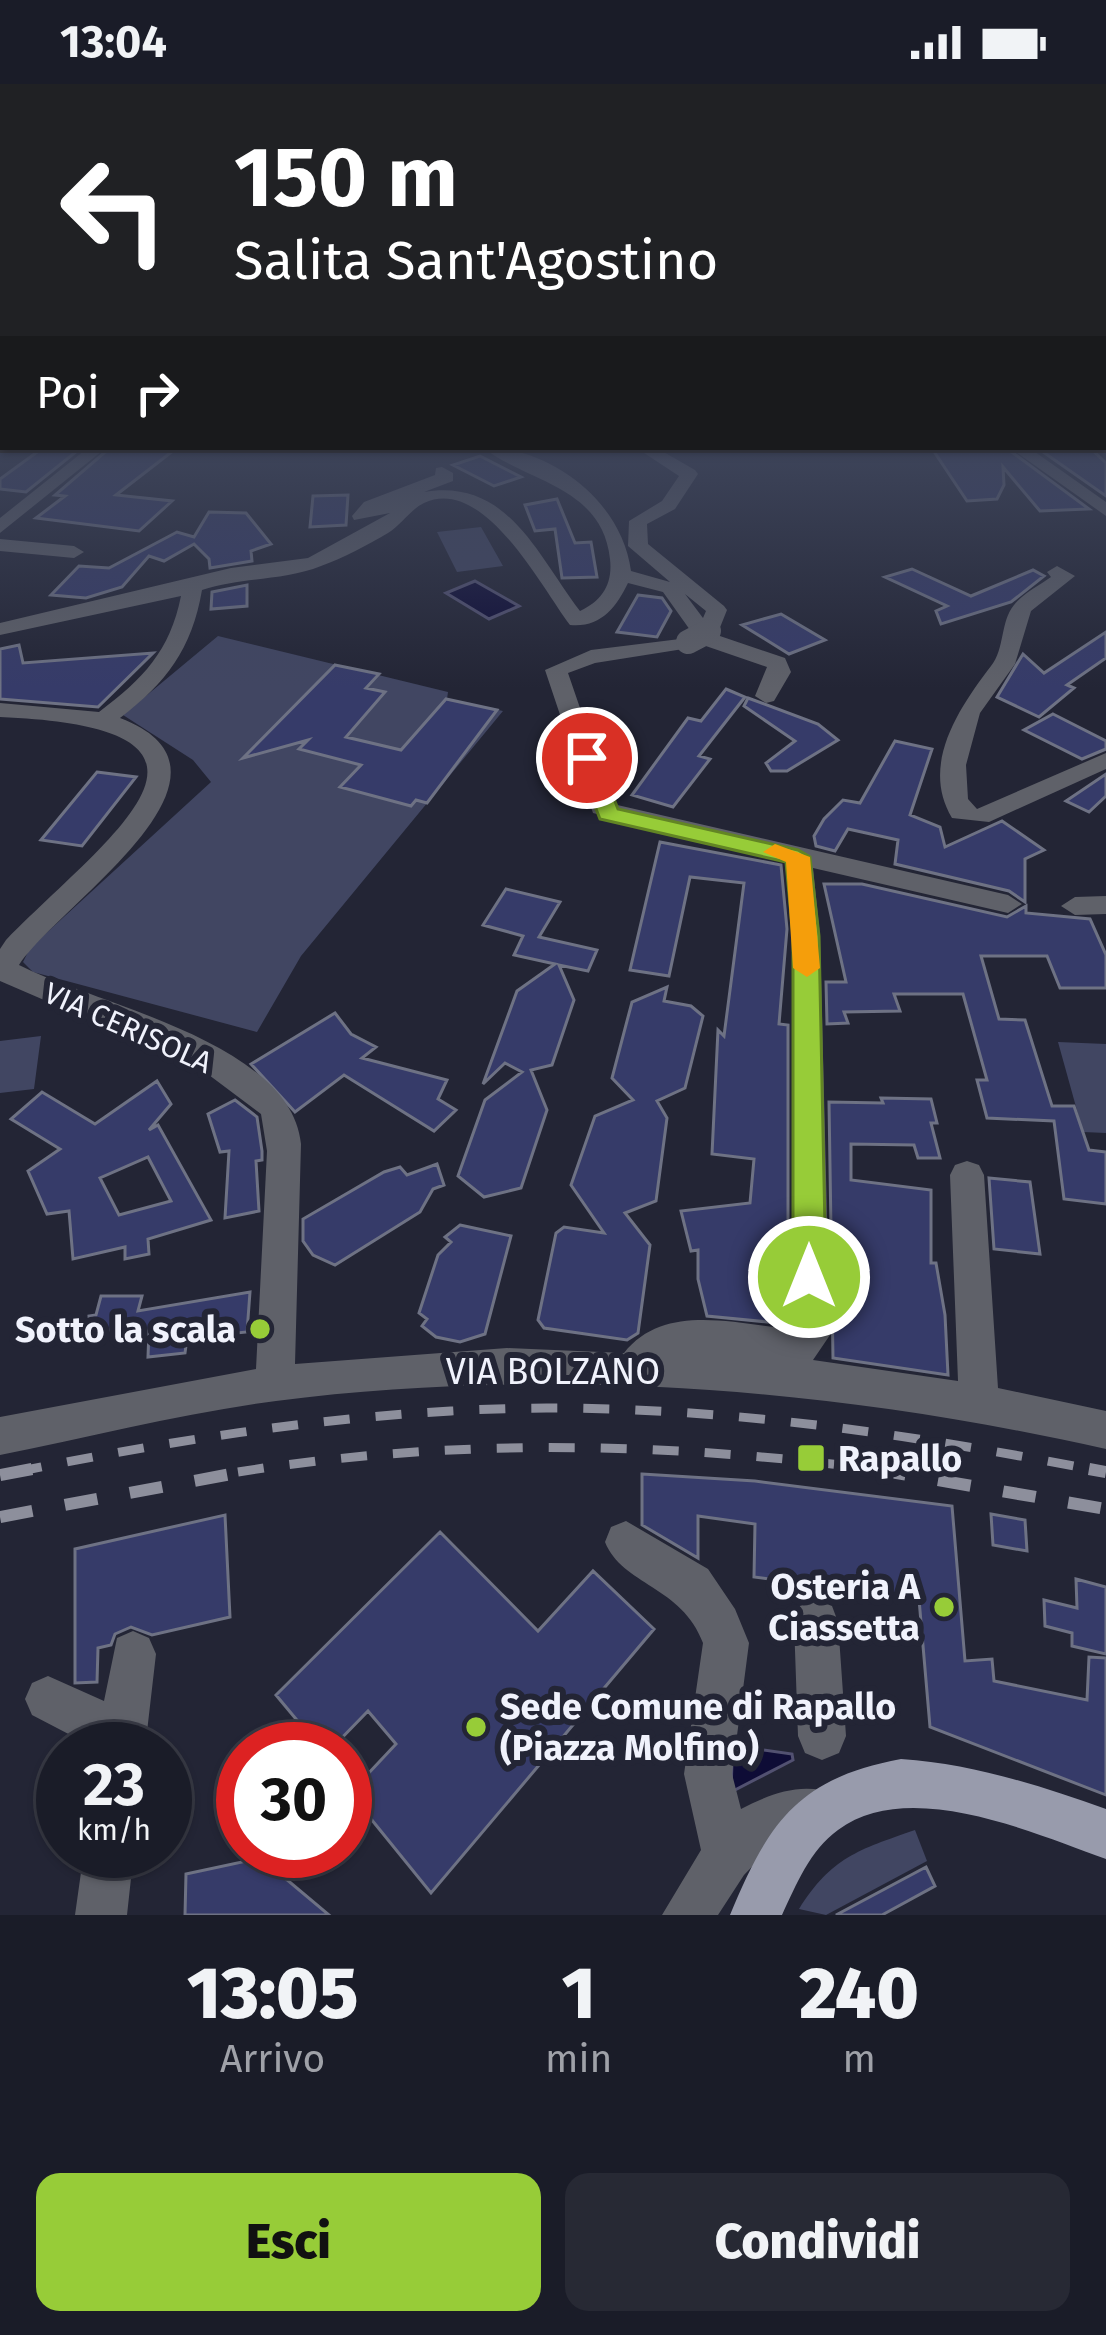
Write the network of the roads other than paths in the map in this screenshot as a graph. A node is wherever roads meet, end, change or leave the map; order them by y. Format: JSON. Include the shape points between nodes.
{"nodes":[{"id":1,"x":396,"y":517,"type":"edge"},
{"id":2,"x":499,"y":517,"type":"edge"},
{"id":3,"x":599,"y":517,"type":"edge"},
{"id":4,"x":645,"y":517,"type":"edge"},
{"id":5,"x":0,"y":545,"type":"edge"},
{"id":6,"x":74,"y":552,"type":"dead end"},
{"id":7,"x":1057,"y":572,"type":"dead end"},
{"id":8,"x":622,"y":575,"type":"junction"},
{"id":9,"x":193,"y":587,"type":"junction"},
{"id":10,"x":0,"y":628,"type":"edge"},
{"id":11,"x":766,"y":696,"type":"dead end"},
{"id":12,"x":0,"y":710,"type":"edge"},
{"id":13,"x":105,"y":718,"type":"junction"},
{"id":14,"x":1106,"y":760,"type":"edge"},
{"id":15,"x":798,"y":857,"type":"junction"},
{"id":16,"x":1008,"y":904,"type":"dead end"},
{"id":17,"x":1075,"y":905,"type":"dead end"},
{"id":18,"x":1106,"y":905,"type":"edge"},
{"id":19,"x":967,"y":1175,"type":"dead end"},
{"id":20,"x":636,"y":1368,"type":"junction"},
{"id":21,"x":275,"y":1383,"type":"junction"},
{"id":22,"x":979,"y":1402,"type":"junction"},
{"id":23,"x":1106,"y":1430,"type":"edge"},
{"id":24,"x":0,"y":1436,"type":"edge"},
{"id":25,"x":626,"y":1542,"type":"dead end"},
{"id":26,"x":816,"y":1622,"type":"dead end"},
{"id":27,"x":133,"y":1654,"type":"dead end"},
{"id":28,"x":48,"y":1699,"type":"dead end"},
{"id":29,"x":93,"y":1722,"type":"edge"},
{"id":30,"x":122,"y":1722,"type":"edge"},
{"id":31,"x":821,"y":1736,"type":"dead end"},
{"id":32,"x":820,"y":1812,"type":"junction"},
{"id":33,"x":1106,"y":1834,"type":"edge"},
{"id":34,"x":728,"y":1855,"type":"junction"},
{"id":35,"x":106,"y":1878,"type":"edge"},
{"id":36,"x":757,"y":1914,"type":"edge"},
{"id":37,"x":101,"y":1915,"type":"edge"},
{"id":38,"x":688,"y":1915,"type":"edge"}],
"edges":[{"from":1,"to":9,"type":"street","via":[[329,557]]},
{"from":2,"to":8,"type":"street","via":[[578,621],[606,607]]},
{"from":3,"to":8,"type":"street"},
{"from":4,"to":15,"type":"street","via":[[638,545],[717,610],[698,637],[556,670],[608,814]]},
{"from":5,"to":6,"type":"street"},
{"from":7,"to":14,"type":"street","via":[[1065,576],[1061,584],[1022,608],[1003,667],[963,727],[956,805],[980,817]]},
{"from":8,"to":11,"type":"street","via":[[670,588],[707,638],[777,663]]},
{"from":9,"to":10,"type":"street"},
{"from":9,"to":13,"type":"street","via":[[173,659]]},
{"from":12,"to":13,"type":"street"},
{"from":13,"to":21,"type":"street","name":"VIA CERISOLA","via":[[143,739],[166,779],[154,804],[94,870],[11,947],[2,970],[210,1062],[272,1102],[284,1129]]},
{"from":15,"to":16,"type":"street"},
{"from":15,"to":20,"type":"street","via":[[811,1335],[805,1346],[673,1336]]},
{"from":17,"to":18,"type":"street"},
{"from":19,"to":22,"type":"street"},
{"from":20,"to":21,"type":"street","name":"VIA BOLZANO","via":[[507,1366]]},
{"from":20,"to":22,"type":"street","name":"VIA BOLZANO","via":[[816,1378]]},
{"from":21,"to":24,"type":"street","name":"VIA BOLZANO"},
{"from":22,"to":23,"type":"street","name":"VIA BOLZANO"},
{"from":25,"to":34,"type":"street","via":[[692,1585],[726,1643],[708,1774]]},
{"from":26,"to":31,"type":"street"},
{"from":27,"to":30,"type":"street"},
{"from":28,"to":29,"type":"street"},
{"from":32,"to":33,"type":"main road","via":[[890,1781],[933,1780]]},
{"from":32,"to":34,"type":"street","via":[[783,1811]]},
{"from":32,"to":36,"type":"main road","via":[[774,1864]]},
{"from":34,"to":38,"type":"street"},
{"from":35,"to":37,"type":"street"}]}
